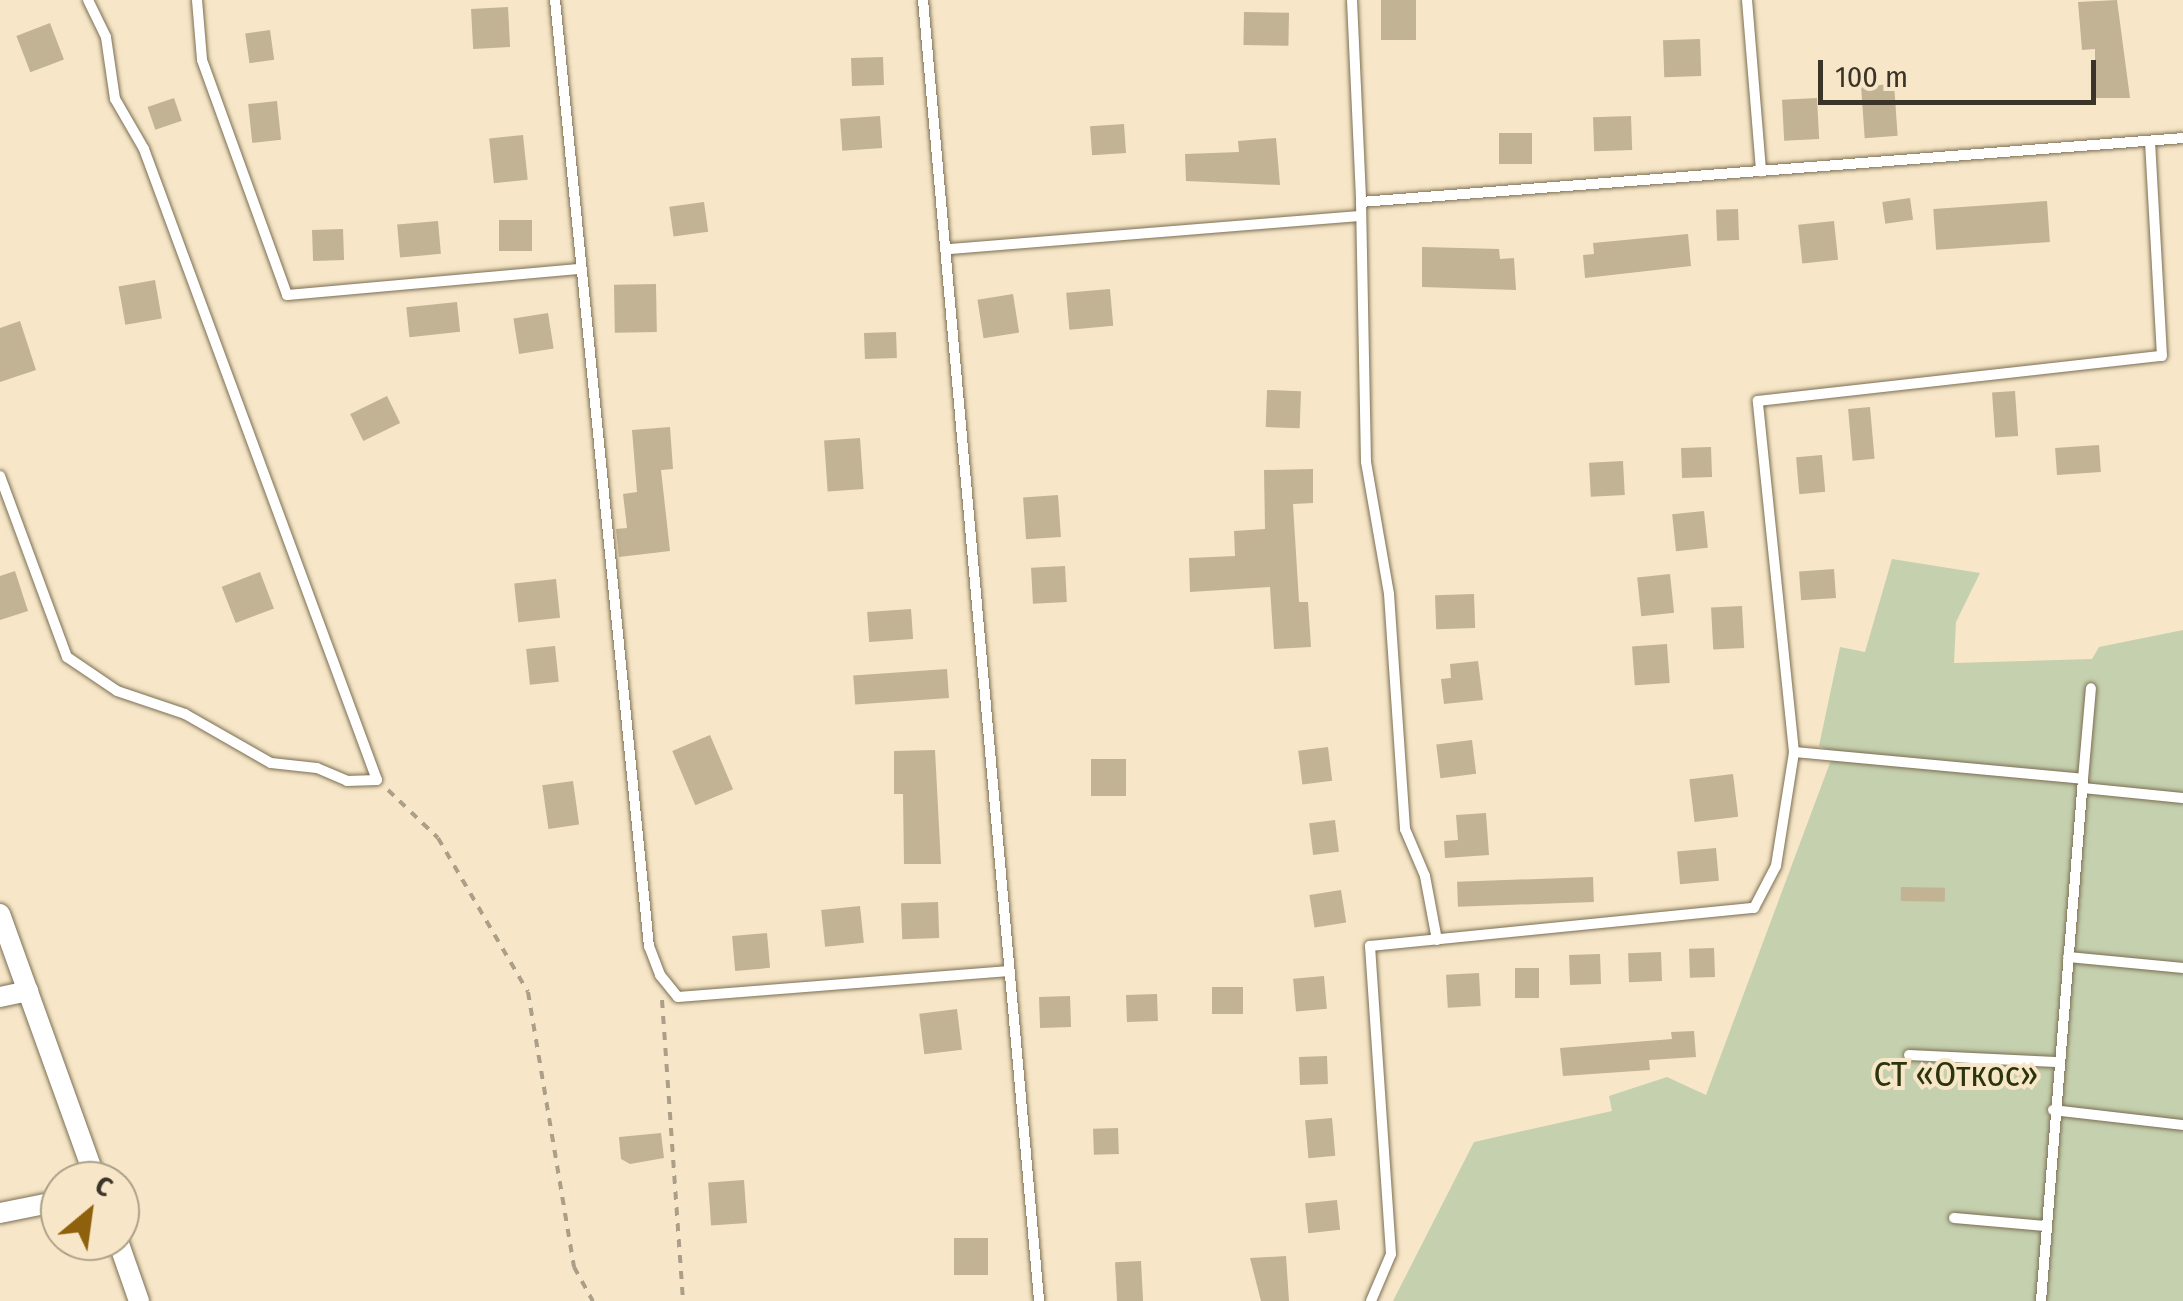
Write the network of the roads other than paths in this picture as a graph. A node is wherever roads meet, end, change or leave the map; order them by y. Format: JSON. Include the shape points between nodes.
{"nodes":[{"id":1,"x":88,"y":0,"type":"edge"},
{"id":2,"x":197,"y":0,"type":"edge"},
{"id":3,"x":555,"y":0,"type":"edge"},
{"id":4,"x":923,"y":0,"type":"edge"},
{"id":5,"x":1352,"y":0,"type":"edge"},
{"id":6,"x":1748,"y":0,"type":"edge"},
{"id":7,"x":2183,"y":138,"type":"edge"},
{"id":8,"x":2150,"y":141,"type":"junction"},
{"id":9,"x":1761,"y":171,"type":"junction"},
{"id":10,"x":1361,"y":202,"type":"junction"},
{"id":11,"x":1361,"y":216,"type":"junction"},
{"id":12,"x":950,"y":249,"type":"junction"},
{"id":13,"x":579,"y":269,"type":"junction"},
{"id":14,"x":0,"y":476,"type":"edge"},
{"id":15,"x":2090,"y":688,"type":"dead end"},
{"id":16,"x":1794,"y":752,"type":"junction"},
{"id":17,"x":2083,"y":784,"type":"junction"},
{"id":18,"x":2183,"y":798,"type":"edge"},
{"id":19,"x":0,"y":914,"type":"edge"},
{"id":20,"x":1436,"y":940,"type":"junction"},
{"id":21,"x":2068,"y":957,"type":"junction"},
{"id":22,"x":2183,"y":968,"type":"edge"},
{"id":23,"x":1006,"y":971,"type":"junction"},
{"id":24,"x":28,"y":991,"type":"junction"},
{"id":25,"x":0,"y":996,"type":"edge"},
{"id":26,"x":1909,"y":1055,"type":"dead end"},
{"id":27,"x":2056,"y":1062,"type":"junction"},
{"id":28,"x":2053,"y":1110,"type":"junction"},
{"id":29,"x":2183,"y":1126,"type":"edge"},
{"id":30,"x":89,"y":1161,"type":"edge"},
{"id":31,"x":40,"y":1205,"type":"edge"},
{"id":32,"x":0,"y":1213,"type":"edge"},
{"id":33,"x":1954,"y":1218,"type":"dead end"},
{"id":34,"x":2046,"y":1226,"type":"junction"},
{"id":35,"x":125,"y":1261,"type":"edge"},
{"id":36,"x":139,"y":1301,"type":"edge"},
{"id":37,"x":1039,"y":1301,"type":"edge"},
{"id":38,"x":1371,"y":1301,"type":"edge"},
{"id":39,"x":2041,"y":1301,"type":"edge"}],
"edges":[{"from":1,"to":14,"type":"lane","via":[[106,37],[115,99],[144,150],[377,780],[348,782],[316,768],[271,764],[185,714],[117,691],[67,657]]},
{"from":2,"to":13,"type":"lane","via":[[202,60],[286,295]]},
{"from":3,"to":13,"type":"lane"},
{"from":4,"to":12,"type":"lane"},
{"from":5,"to":10,"type":"lane"},
{"from":6,"to":9,"type":"lane"},
{"from":7,"to":8,"type":"lane"},
{"from":8,"to":9,"type":"lane"},
{"from":8,"to":16,"type":"lane","via":[[2162,356],[1758,401]]},
{"from":9,"to":10,"type":"lane"},
{"from":10,"to":11,"type":"lane"},
{"from":11,"to":12,"type":"lane"},
{"from":11,"to":20,"type":"lane","via":[[1366,462],[1389,594],[1405,829],[1425,876]]},
{"from":12,"to":23,"type":"lane"},
{"from":13,"to":23,"type":"lane","via":[[649,946],[660,975],[678,997]]},
{"from":15,"to":17,"type":"lane"},
{"from":16,"to":17,"type":"lane"},
{"from":16,"to":20,"type":"lane","via":[[1776,866],[1754,908]]},
{"from":17,"to":18,"type":"lane"},
{"from":17,"to":21,"type":"lane"},
{"from":19,"to":24,"type":"street"},
{"from":20,"to":38,"type":"lane","via":[[1370,946],[1391,1254]]},
{"from":21,"to":22,"type":"lane"},
{"from":21,"to":27,"type":"lane"},
{"from":23,"to":37,"type":"lane"},
{"from":24,"to":25,"type":"street"},
{"from":24,"to":30,"type":"street"},
{"from":26,"to":27,"type":"lane"},
{"from":27,"to":28,"type":"lane"},
{"from":28,"to":29,"type":"lane"},
{"from":28,"to":34,"type":"lane"},
{"from":31,"to":32,"type":"street"},
{"from":33,"to":34,"type":"lane"},
{"from":34,"to":39,"type":"lane"},
{"from":35,"to":36,"type":"street"}]}
